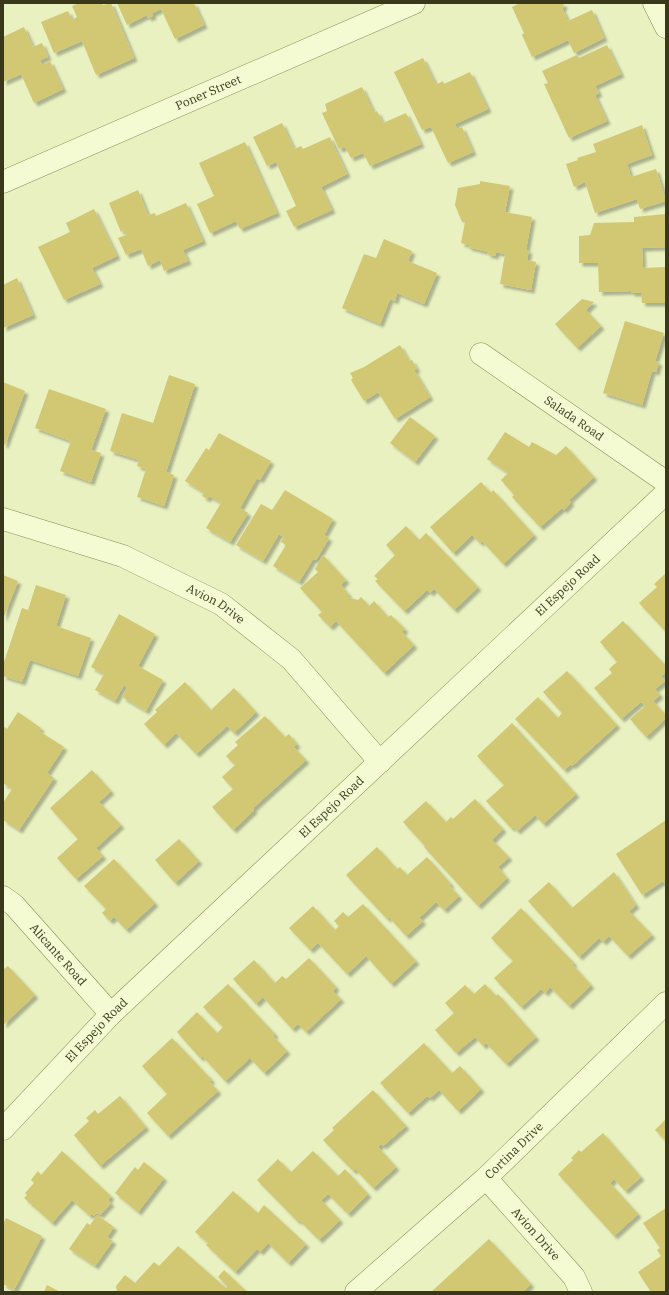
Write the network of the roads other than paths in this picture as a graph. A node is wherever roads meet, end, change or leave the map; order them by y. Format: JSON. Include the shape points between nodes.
{"nodes":[{"id":1,"x":414,"y":3,"type":"edge"},
{"id":2,"x":654,"y":3,"type":"edge"},
{"id":3,"x":666,"y":27,"type":"edge"},
{"id":4,"x":3,"y":182,"type":"edge"},
{"id":5,"x":481,"y":354,"type":"dead end"},
{"id":6,"x":666,"y":482,"type":"edge"},
{"id":7,"x":666,"y":492,"type":"edge"},
{"id":8,"x":3,"y":519,"type":"edge"},
{"id":9,"x":380,"y":762,"type":"junction"},
{"id":10,"x":3,"y":897,"type":"edge"},
{"id":11,"x":666,"y":1003,"type":"edge"},
{"id":12,"x":111,"y":1014,"type":"junction"},
{"id":13,"x":3,"y":1129,"type":"edge"},
{"id":14,"x":486,"y":1178,"type":"junction"},
{"id":15,"x":356,"y":1292,"type":"edge"},
{"id":16,"x":580,"y":1292,"type":"edge"}],
"edges":[{"from":1,"to":4,"type":"street","name":"Poner Street"},
{"from":2,"to":3,"type":"street"},
{"from":5,"to":6,"type":"street","name":"Salada Road"},
{"from":7,"to":9,"type":"street","name":"El Espejo Road"},
{"from":8,"to":9,"type":"street","name":"Avion Drive","via":[[123,556],[221,604],[291,659]]},
{"from":9,"to":12,"type":"street","name":"El Espejo Road"},
{"from":10,"to":12,"type":"street","name":"Alicante Road","via":[[14,905]]},
{"from":11,"to":14,"type":"street","name":"Cortina Drive"},
{"from":12,"to":13,"type":"street","name":"El Espejo Road"},
{"from":14,"to":15,"type":"street","name":"Cortina Drive"},
{"from":14,"to":16,"type":"street","name":"Avion Drive","via":[[574,1277]]}]}
